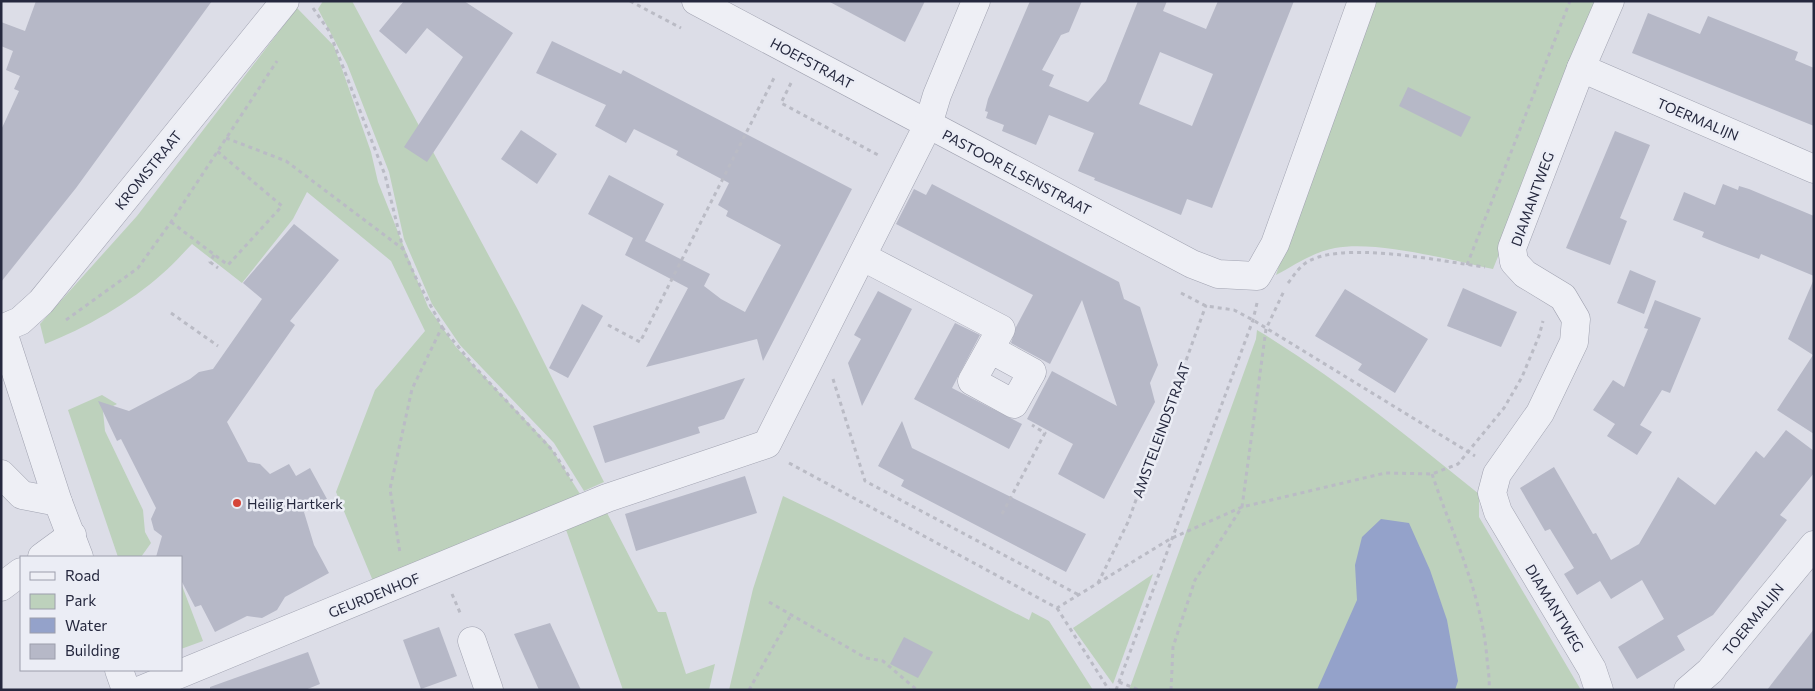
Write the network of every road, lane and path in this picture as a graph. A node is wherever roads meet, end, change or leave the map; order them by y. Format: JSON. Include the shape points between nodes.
{"nodes":[{"id":1,"x":309,"y":1,"type":"edge"},
{"id":2,"x":696,"y":1,"type":"edge"},
{"id":3,"x":976,"y":1,"type":"edge"},
{"id":4,"x":1362,"y":1,"type":"edge"},
{"id":5,"x":1570,"y":1,"type":"edge"},
{"id":6,"x":1610,"y":1,"type":"edge"},
{"id":7,"x":312,"y":7,"type":"junction"},
{"id":8,"x":296,"y":8,"type":"edge"},
{"id":9,"x":280,"y":56,"type":"dead end"},
{"id":10,"x":804,"y":59,"type":"junction"},
{"id":11,"x":1581,"y":68,"type":"junction"},
{"id":12,"x":775,"y":76,"type":"dead end"},
{"id":13,"x":928,"y":125,"type":"junction"},
{"id":14,"x":226,"y":138,"type":"junction"},
{"id":15,"x":217,"y":151,"type":"junction"},
{"id":16,"x":904,"y":169,"type":"junction"},
{"id":17,"x":1814,"y":169,"type":"edge"},
{"id":18,"x":171,"y":222,"type":"junction"},
{"id":19,"x":404,"y":249,"type":"junction"},
{"id":20,"x":214,"y":255,"type":"junction"},
{"id":21,"x":863,"y":257,"type":"junction"},
{"id":22,"x":1514,"y":262,"type":"junction"},
{"id":23,"x":1467,"y":265,"type":"junction"},
{"id":24,"x":218,"y":268,"type":"dead end"},
{"id":25,"x":1218,"y":274,"type":"junction"},
{"id":26,"x":1257,"y":276,"type":"junction"},
{"id":27,"x":1550,"y":288,"type":"junction"},
{"id":28,"x":171,"y":313,"type":"dead end"},
{"id":29,"x":1253,"y":320,"type":"junction"},
{"id":30,"x":61,"y":323,"type":"dead end"},
{"id":31,"x":608,"y":326,"type":"dead end"},
{"id":32,"x":442,"y":327,"type":"junction"},
{"id":33,"x":1266,"y":328,"type":"junction"},
{"id":34,"x":2,"y":329,"type":"edge"},
{"id":35,"x":218,"y":346,"type":"dead end"},
{"id":36,"x":990,"y":349,"type":"junction"},
{"id":37,"x":814,"y":352,"type":"junction"},
{"id":38,"x":1014,"y":404,"type":"junction"},
{"id":39,"x":1470,"y":452,"type":"junction"},
{"id":40,"x":789,"y":463,"type":"dead end"},
{"id":41,"x":1,"y":474,"type":"edge"},
{"id":42,"x":1432,"y":474,"type":"junction"},
{"id":43,"x":1497,"y":474,"type":"junction"},
{"id":44,"x":58,"y":502,"type":"junction"},
{"id":45,"x":598,"y":502,"type":"junction"},
{"id":46,"x":1242,"y":507,"type":"junction"},
{"id":47,"x":1002,"y":514,"type":"dead end"},
{"id":48,"x":1170,"y":539,"type":"junction"},
{"id":49,"x":1814,"y":545,"type":"edge"},
{"id":50,"x":76,"y":546,"type":"edge"},
{"id":51,"x":45,"y":556,"type":"edge"},
{"id":52,"x":440,"y":567,"type":"junction"},
{"id":53,"x":20,"y":573,"type":"edge"},
{"id":54,"x":405,"y":583,"type":"junction"},
{"id":55,"x":1098,"y":583,"type":"junction"},
{"id":56,"x":1,"y":587,"type":"edge"},
{"id":57,"x":1079,"y":595,"type":"junction"},
{"id":58,"x":769,"y":602,"type":"dead end"},
{"id":59,"x":1057,"y":608,"type":"junction"},
{"id":60,"x":791,"y":615,"type":"junction"},
{"id":61,"x":472,"y":641,"type":"joint"},
{"id":62,"x":119,"y":671,"type":"edge"},
{"id":63,"x":1118,"y":682,"type":"junction"},
{"id":64,"x":126,"y":690,"type":"edge"},
{"id":65,"x":141,"y":690,"type":"edge"},
{"id":66,"x":489,"y":690,"type":"edge"},
{"id":67,"x":750,"y":690,"type":"edge"},
{"id":68,"x":917,"y":690,"type":"edge"},
{"id":69,"x":1109,"y":690,"type":"edge"},
{"id":70,"x":1116,"y":690,"type":"edge"},
{"id":71,"x":1139,"y":690,"type":"edge"},
{"id":72,"x":1171,"y":690,"type":"edge"},
{"id":73,"x":1489,"y":690,"type":"edge"},
{"id":74,"x":1599,"y":690,"type":"edge"},
{"id":75,"x":1688,"y":690,"type":"edge"}],
"edges":[{"from":1,"to":7,"type":"path"},
{"from":2,"to":10,"type":"street","name":"HOEFSTRAAT"},
{"from":3,"to":13,"type":"street"},
{"from":4,"to":26,"type":"street","via":[[1275,244]]},
{"from":5,"to":23,"type":"path"},
{"from":6,"to":11,"type":"street","name":"DIAMANTWEG"},
{"from":7,"to":8,"type":"path"},
{"from":7,"to":19,"type":"path","via":[[329,31],[385,175]]},
{"from":8,"to":34,"type":"street","name":"KROMSTRAAT","via":[[41,302],[20,321]]},
{"from":9,"to":14,"type":"path"},
{"from":10,"to":13,"type":"street","name":"HOEFSTRAAT"},
{"from":10,"to":16,"type":"path","via":[[781,103]]},
{"from":11,"to":17,"type":"street","name":"TOERMALIJN"},
{"from":11,"to":22,"type":"street","name":"DIAMANTWEG","via":[[1512,248]]},
{"from":12,"to":31,"type":"path","via":[[640,342]]},
{"from":13,"to":16,"type":"street","name":"PASTOOR ELSENSTRAAT"},
{"from":13,"to":25,"type":"street","name":"PASTOOR ELSENSTRAAT","via":[[1192,264]]},
{"from":14,"to":15,"type":"path"},
{"from":14,"to":19,"type":"path","via":[[286,161]]},
{"from":15,"to":18,"type":"path"},
{"from":15,"to":20,"type":"path","via":[[282,206],[228,265]]},
{"from":16,"to":21,"type":"street","name":"PASTOOR ELSENSTRAAT"},
{"from":18,"to":20,"type":"path"},
{"from":18,"to":30,"type":"path","via":[[138,268]]},
{"from":19,"to":32,"type":"path"},
{"from":20,"to":24,"type":"path","via":[[210,262]]},
{"from":21,"to":36,"type":"street","via":[[1001,329]]},
{"from":21,"to":37,"type":"street","name":"PASTOOR ELSENSTRAAT"},
{"from":22,"to":23,"type":"path","via":[[1498,269]]},
{"from":22,"to":27,"type":"street","name":"DIAMANTWEG","via":[[1525,274]]},
{"from":23,"to":33,"type":"path","via":[[1377,252],[1330,254],[1304,264],[1287,284]]},
{"from":25,"to":26,"type":"street","name":"PASTOOR ELSENSTRAAT"},
{"from":25,"to":55,"type":"path","name":"AMSTELEINDSTRAAT","via":[[1128,522]]},
{"from":26,"to":29,"type":"path"},
{"from":27,"to":39,"type":"path","via":[[1539,336],[1522,377],[1504,408]]},
{"from":27,"to":43,"type":"street","name":"DIAMANTWEG","via":[[1562,298],[1576,319],[1574,342],[1540,413]]},
{"from":28,"to":35,"type":"path"},
{"from":29,"to":33,"type":"path"},
{"from":29,"to":48,"type":"path"},
{"from":32,"to":45,"type":"path"},
{"from":32,"to":54,"type":"path","via":[[412,389],[390,489]]},
{"from":33,"to":39,"type":"path"},
{"from":33,"to":46,"type":"path"},
{"from":34,"to":44,"type":"street"},
{"from":36,"to":38,"type":"street","via":[[1032,372]]},
{"from":36,"to":38,"type":"street","via":[[972,382]]},
{"from":37,"to":45,"type":"street","name":"PASTOOR ELSENSTRAAT","via":[[767,444]]},
{"from":37,"to":57,"type":"path","via":[[826,356],[865,481]]},
{"from":38,"to":47,"type":"path","via":[[1023,420],[1046,433]]},
{"from":39,"to":42,"type":"path","via":[[1458,464]]},
{"from":39,"to":43,"type":"path"},
{"from":40,"to":59,"type":"path"},
{"from":41,"to":44,"type":"street","via":[[22,495]]},
{"from":42,"to":46,"type":"path","via":[[1385,473]]},
{"from":42,"to":73,"type":"path","via":[[1474,586],[1485,633]]},
{"from":43,"to":74,"type":"street","name":"DIAMANTWEG","via":[[1492,493],[1498,512],[1592,670]]},
{"from":44,"to":50,"type":"street"},
{"from":45,"to":52,"type":"street","name":"GEURDENHOF"},
{"from":46,"to":48,"type":"path"},
{"from":46,"to":72,"type":"path","via":[[1196,580],[1173,647]]},
{"from":48,"to":55,"type":"path"},
{"from":48,"to":63,"type":"path"},
{"from":49,"to":75,"type":"street","name":"TOERMALIJN","via":[[1710,671]]},
{"from":50,"to":51,"type":"street"},
{"from":52,"to":54,"type":"street","name":"GEURDENHOF"},
{"from":52,"to":61,"type":"path"},
{"from":53,"to":56,"type":"street"},
{"from":54,"to":65,"type":"street","name":"GEURDENHOF"},
{"from":55,"to":57,"type":"path"},
{"from":57,"to":59,"type":"path"},
{"from":58,"to":60,"type":"path"},
{"from":59,"to":69,"type":"path"},
{"from":60,"to":67,"type":"path"},
{"from":60,"to":68,"type":"path","via":[[866,658],[884,661]]},
{"from":61,"to":66,"type":"street"},
{"from":62,"to":64,"type":"street"},
{"from":63,"to":70,"type":"path"},
{"from":63,"to":71,"type":"path"}]}
